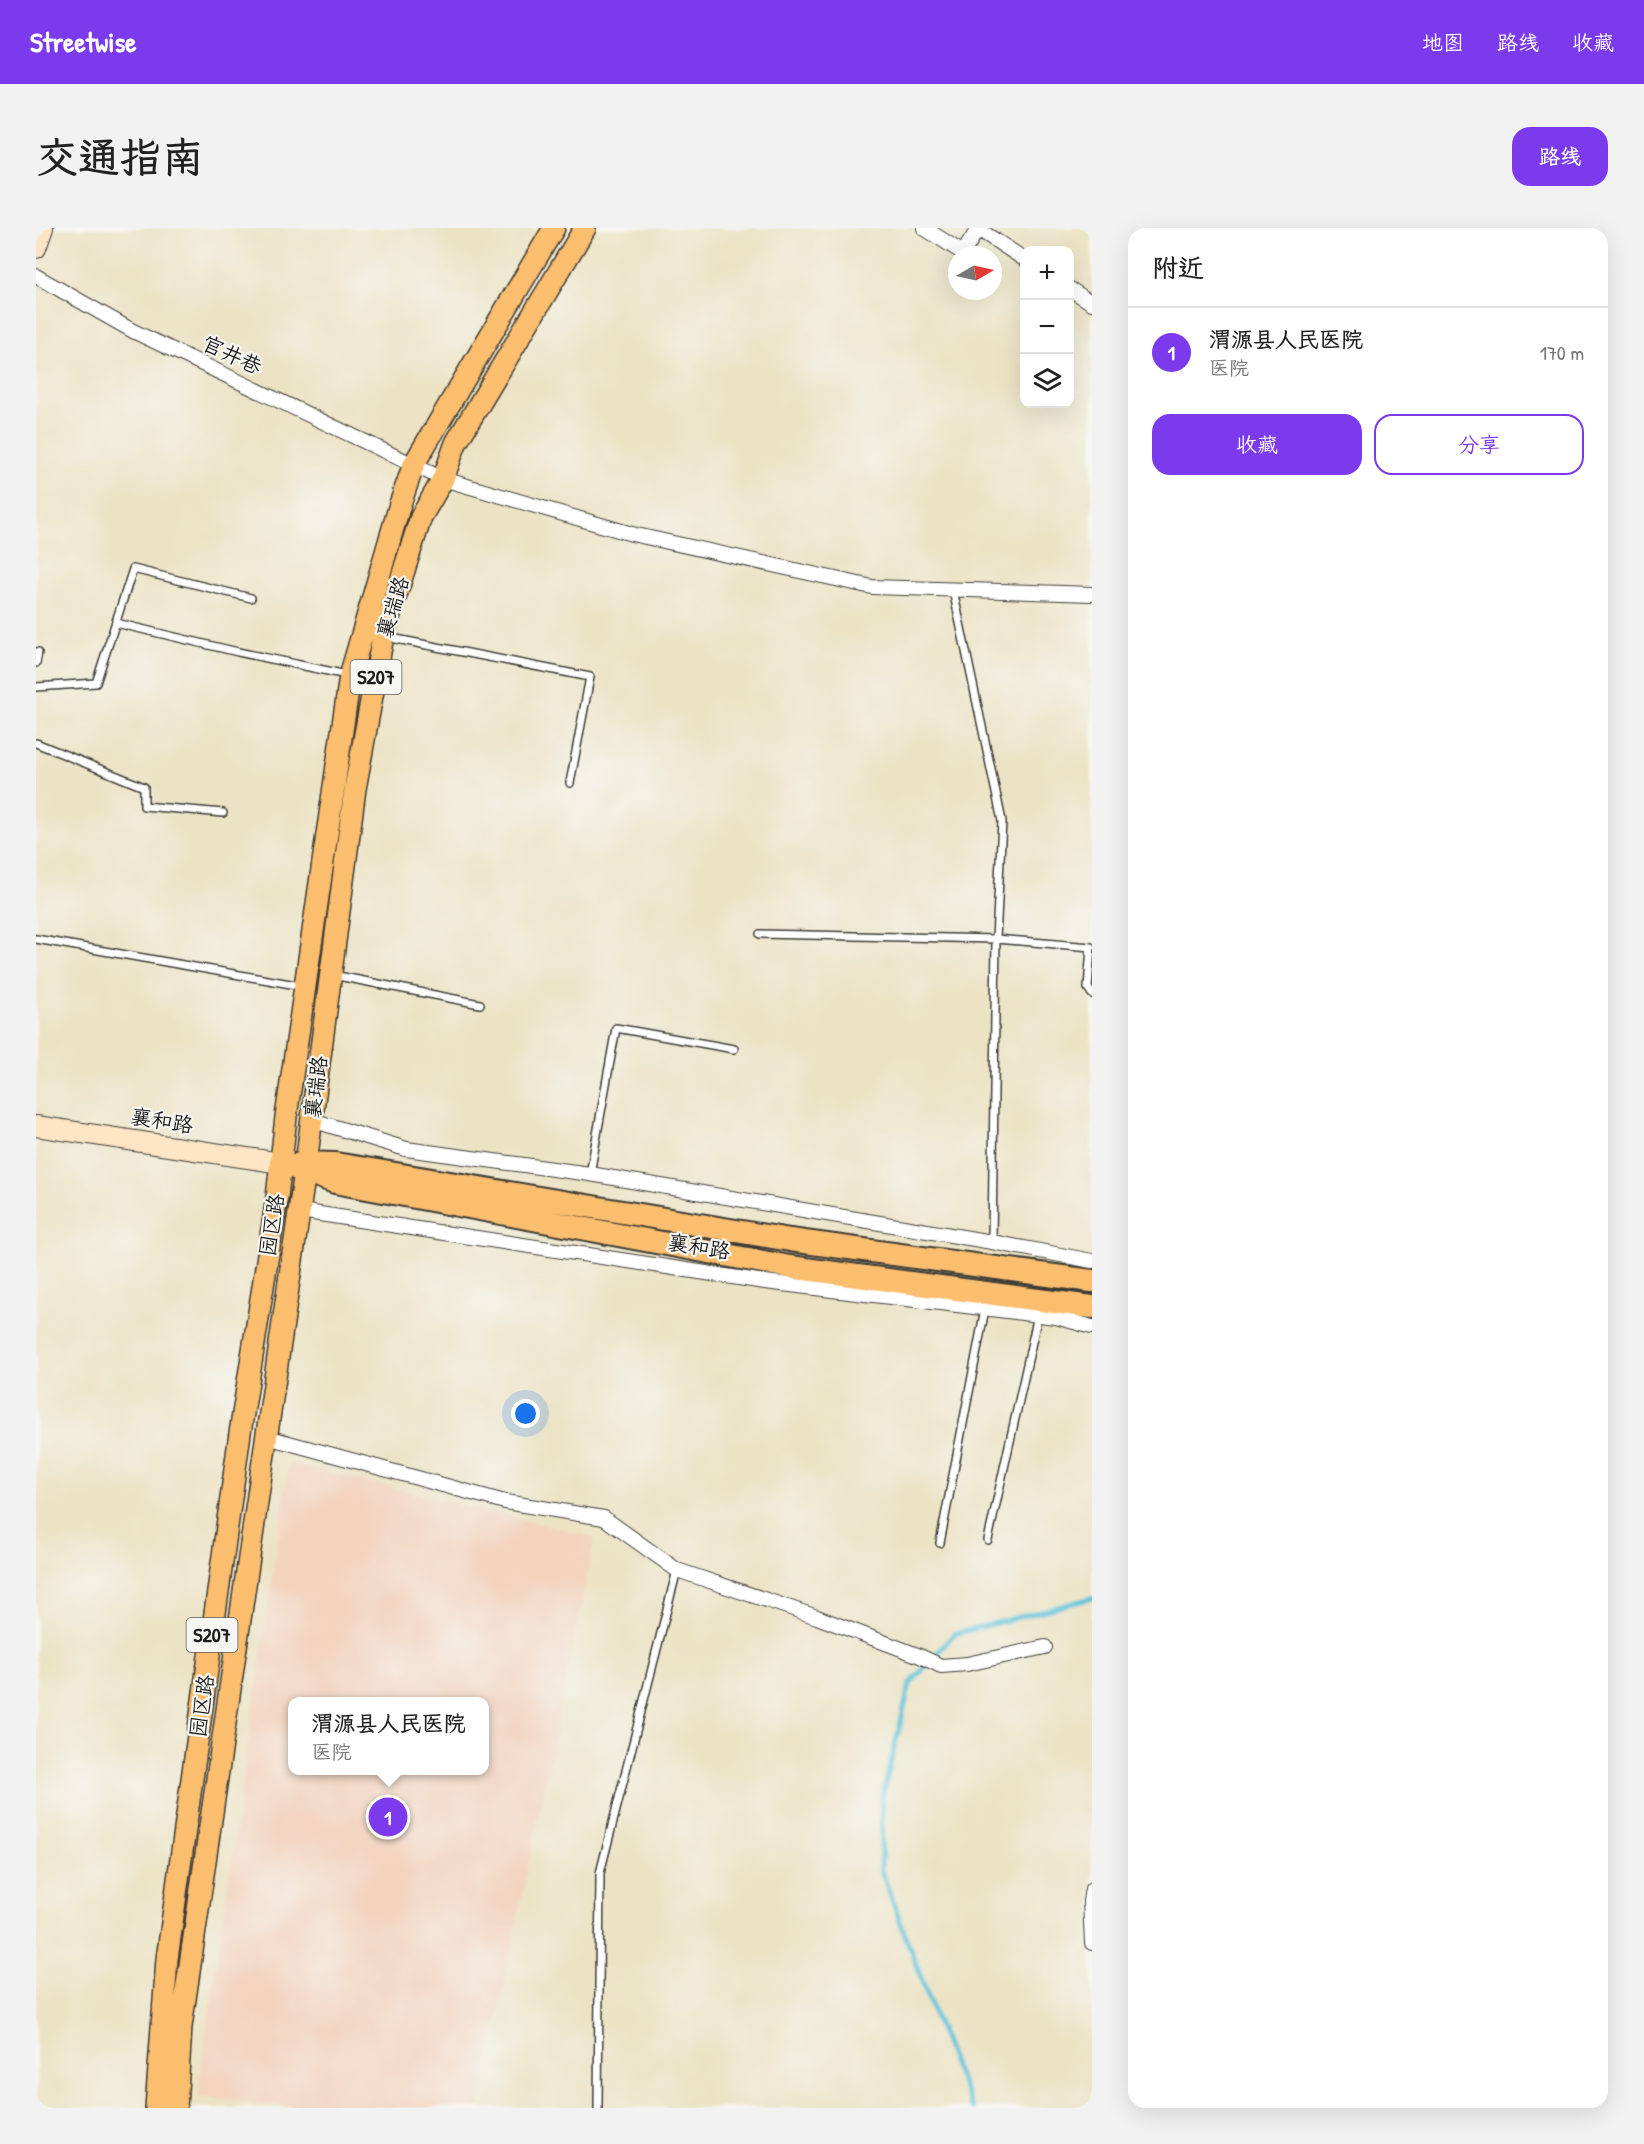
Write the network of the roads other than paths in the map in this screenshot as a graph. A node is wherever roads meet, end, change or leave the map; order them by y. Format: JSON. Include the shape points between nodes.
{"nodes":[{"id":1,"x":43,"y":228,"type":"edge"},
{"id":2,"x":554,"y":228,"type":"edge"},
{"id":3,"x":585,"y":228,"type":"edge"},
{"id":4,"x":924,"y":228,"type":"edge"},
{"id":5,"x":36,"y":248,"type":"edge"},
{"id":6,"x":1020,"y":257,"type":"edge"},
{"id":7,"x":36,"y":276,"type":"edge"},
{"id":8,"x":1074,"y":292,"type":"edge"},
{"id":9,"x":1092,"y":303,"type":"edge"},
{"id":10,"x":414,"y":464,"type":"junction"},
{"id":11,"x":443,"y":479,"type":"junction"},
{"id":12,"x":953,"y":589,"type":"junction"},
{"id":13,"x":1092,"y":594,"type":"edge"},
{"id":14,"x":251,"y":598,"type":"dead end"},
{"id":15,"x":116,"y":623,"type":"junction"},
{"id":16,"x":383,"y":636,"type":"junction"},
{"id":17,"x":36,"y":652,"type":"edge"},
{"id":18,"x":36,"y":663,"type":"edge"},
{"id":19,"x":350,"y":676,"type":"junction"},
{"id":20,"x":36,"y":687,"type":"edge"},
{"id":21,"x":36,"y":743,"type":"edge"},
{"id":22,"x":570,"y":783,"type":"dead end"},
{"id":23,"x":223,"y":813,"type":"dead end"},
{"id":24,"x":760,"y":934,"type":"dead end"},
{"id":25,"x":36,"y":939,"type":"edge"},
{"id":26,"x":996,"y":939,"type":"junction"},
{"id":27,"x":331,"y":974,"type":"junction"},
{"id":28,"x":306,"y":987,"type":"junction"},
{"id":29,"x":1092,"y":994,"type":"edge"},
{"id":30,"x":480,"y":1004,"type":"dead end"},
{"id":31,"x":734,"y":1049,"type":"dead end"},
{"id":32,"x":312,"y":1120,"type":"junction"},
{"id":33,"x":36,"y":1126,"type":"edge"},
{"id":34,"x":281,"y":1163,"type":"junction"},
{"id":35,"x":305,"y":1172,"type":"junction"},
{"id":36,"x":590,"y":1174,"type":"junction"},
{"id":37,"x":300,"y":1211,"type":"junction"},
{"id":38,"x":993,"y":1242,"type":"junction"},
{"id":39,"x":1092,"y":1261,"type":"edge"},
{"id":40,"x":1092,"y":1281,"type":"edge"},
{"id":41,"x":1092,"y":1306,"type":"edge"},
{"id":42,"x":985,"y":1309,"type":"junction"},
{"id":43,"x":1038,"y":1315,"type":"junction"},
{"id":44,"x":1092,"y":1327,"type":"edge"},
{"id":45,"x":267,"y":1437,"type":"junction"},
{"id":46,"x":988,"y":1540,"type":"dead end"},
{"id":47,"x":940,"y":1542,"type":"dead end"},
{"id":48,"x":676,"y":1570,"type":"junction"},
{"id":49,"x":1045,"y":1647,"type":"dead end"},
{"id":50,"x":1092,"y":1889,"type":"edge"},
{"id":51,"x":1092,"y":1943,"type":"edge"},
{"id":52,"x":156,"y":2108,"type":"edge"},
{"id":53,"x":176,"y":2108,"type":"edge"},
{"id":54,"x":598,"y":2108,"type":"edge"}],
"edges":[{"from":1,"to":5,"type":"main road"},
{"from":2,"to":10,"type":"main road","name":"襄瑞路","number":"S207"},
{"from":3,"to":11,"type":"main road","name":"襄瑞路","number":"S207","via":[[456,443]]},
{"from":4,"to":6,"type":"street","via":[[963,253],[978,229]]},
{"from":7,"to":10,"type":"street","name":"官井巷","via":[[133,331]]},
{"from":8,"to":9,"type":"street"},
{"from":10,"to":11,"type":"street","name":"官井巷"},
{"from":10,"to":19,"type":"main road","name":"襄瑞路","number":"S207"},
{"from":11,"to":12,"type":"street","name":"官井巷","via":[[632,534],[872,587]]},
{"from":11,"to":16,"type":"main road","name":"襄瑞路","number":"S207","via":[[421,517]]},
{"from":12,"to":13,"type":"street","name":"官井巷"},
{"from":12,"to":26,"type":"lane","via":[[1002,821]]},
{"from":14,"to":15,"type":"lane","via":[[133,569]]},
{"from":15,"to":19,"type":"lane"},
{"from":15,"to":20,"type":"lane","via":[[96,683]]},
{"from":16,"to":22,"type":"lane","via":[[590,676]]},
{"from":16,"to":27,"type":"main road","name":"襄瑞路","number":"S207","via":[[355,789]]},
{"from":17,"to":18,"type":"lane"},
{"from":19,"to":28,"type":"main road","name":"襄瑞路","number":"S207"},
{"from":21,"to":23,"type":"lane","via":[[144,787],[144,806]]},
{"from":24,"to":26,"type":"lane"},
{"from":25,"to":28,"type":"lane"},
{"from":26,"to":29,"type":"lane","via":[[1091,947],[1088,988]]},
{"from":26,"to":38,"type":"lane"},
{"from":27,"to":30,"type":"lane"},
{"from":27,"to":32,"type":"main road","name":"襄瑞路","number":"S207"},
{"from":28,"to":34,"type":"main road","name":"襄瑞路","number":"S207"},
{"from":31,"to":36,"type":"lane","via":[[616,1028]]},
{"from":32,"to":35,"type":"main road","name":"襄瑞路","number":"S207"},
{"from":32,"to":36,"type":"street","via":[[406,1149]]},
{"from":33,"to":34,"type":"main road","name":"襄和路"},
{"from":34,"to":35,"type":"highway"},
{"from":34,"to":40,"type":"highway","via":[[336,1164],[790,1240]]},
{"from":34,"to":52,"type":"main road","name":"园区路","number":"S207","via":[[167,1959]]},
{"from":35,"to":37,"type":"main road","name":"园区路","number":"S207"},
{"from":35,"to":41,"type":"highway","via":[[335,1182],[790,1267]]},
{"from":36,"to":38,"type":"street"},
{"from":37,"to":42,"type":"street","name":"襄和路","via":[[765,1282]]},
{"from":37,"to":45,"type":"main road","name":"园区路","number":"S207"},
{"from":38,"to":39,"type":"street"},
{"from":42,"to":43,"type":"street","name":"襄和路"},
{"from":42,"to":47,"type":"lane"},
{"from":43,"to":44,"type":"street","name":"襄和路"},
{"from":43,"to":46,"type":"lane"},
{"from":45,"to":48,"type":"street","via":[[505,1502],[604,1518]]},
{"from":45,"to":53,"type":"main road","name":"园区路","number":"S207","via":[[181,2027]]},
{"from":48,"to":49,"type":"street","via":[[817,1617],[941,1666]]},
{"from":48,"to":54,"type":"lane","via":[[600,1873]]},
{"from":50,"to":51,"type":"street"}]}
